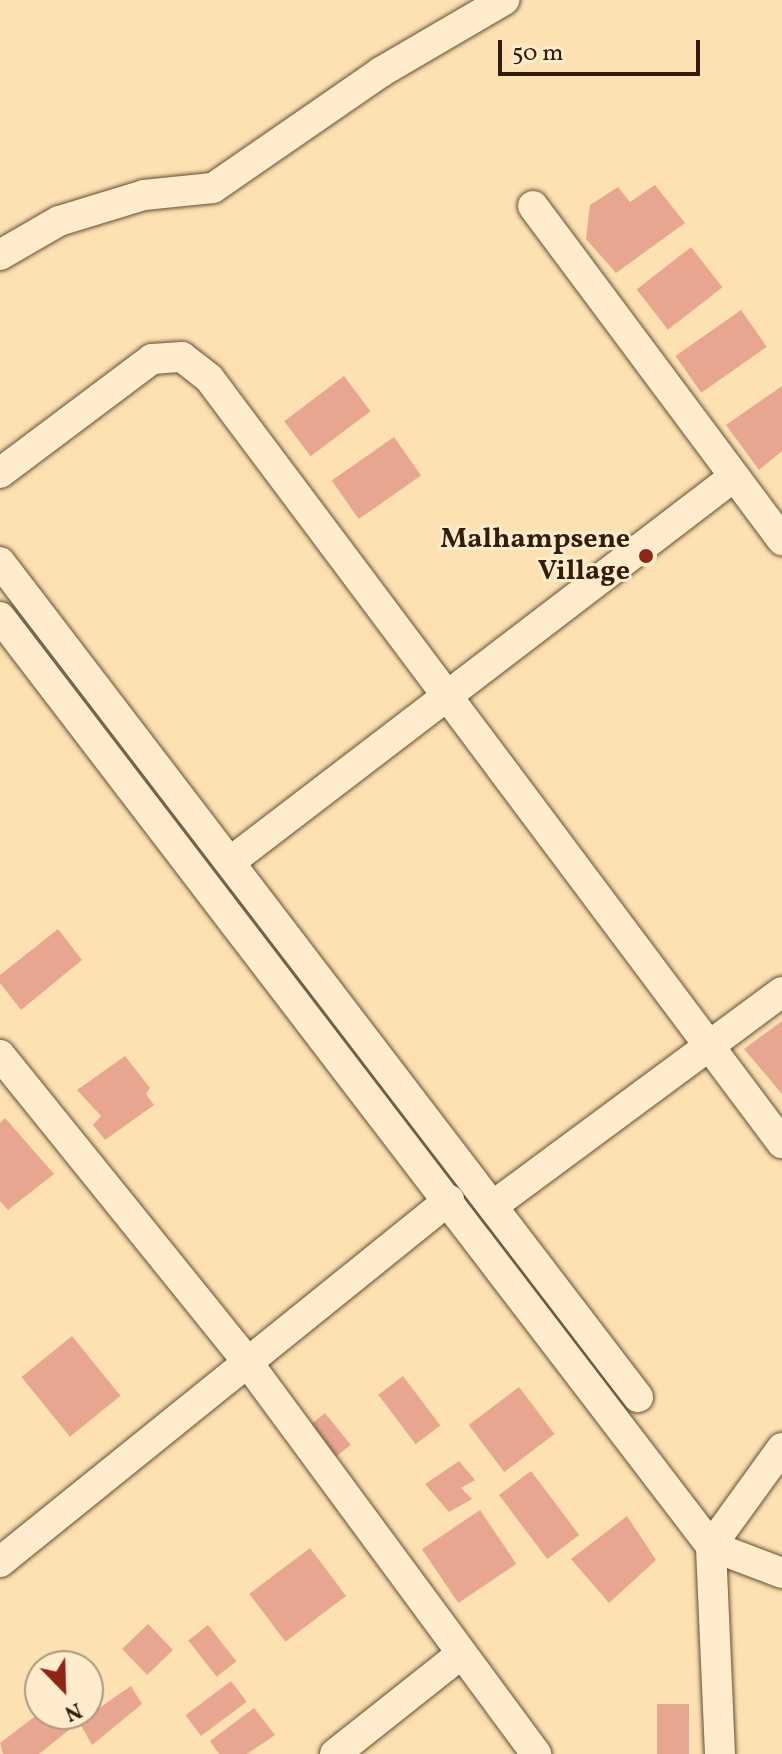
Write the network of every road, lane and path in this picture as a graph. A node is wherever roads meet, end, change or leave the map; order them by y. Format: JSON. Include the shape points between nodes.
{"nodes":[{"id":1,"x":504,"y":0,"type":"edge"},
{"id":2,"x":533,"y":206,"type":"dead end"},
{"id":3,"x":0,"y":255,"type":"edge"},
{"id":4,"x":0,"y":473,"type":"edge"},
{"id":5,"x":732,"y":478,"type":"junction"},
{"id":6,"x":782,"y":540,"type":"edge"},
{"id":7,"x":0,"y":562,"type":"edge"},
{"id":8,"x":0,"y":617,"type":"edge"},
{"id":9,"x":450,"y":697,"type":"junction"},
{"id":10,"x":230,"y":862,"type":"junction"},
{"id":11,"x":782,"y":992,"type":"edge"},
{"id":12,"x":711,"y":1046,"type":"junction"},
{"id":13,"x":5,"y":1072,"type":"edge"},
{"id":14,"x":782,"y":1143,"type":"edge"},
{"id":15,"x":449,"y":1200,"type":"junction"},
{"id":16,"x":494,"y":1205,"type":"junction"},
{"id":17,"x":245,"y":1359,"type":"junction"},
{"id":18,"x":638,"y":1397,"type":"dead end"},
{"id":19,"x":782,"y":1448,"type":"edge"},
{"id":20,"x":711,"y":1546,"type":"junction"},
{"id":21,"x":0,"y":1562,"type":"edge"},
{"id":22,"x":782,"y":1573,"type":"edge"},
{"id":23,"x":461,"y":1654,"type":"junction"},
{"id":24,"x":335,"y":1754,"type":"edge"},
{"id":25,"x":536,"y":1754,"type":"edge"},
{"id":26,"x":720,"y":1754,"type":"edge"}],
"edges":[{"from":1,"to":3,"type":"street","via":[[381,72],[213,188],[144,195],[59,221]]},
{"from":2,"to":5,"type":"street"},
{"from":4,"to":9,"type":"street","via":[[152,359],[182,357],[209,378]]},
{"from":5,"to":6,"type":"street"},
{"from":5,"to":9,"type":"street"},
{"from":7,"to":10,"type":"street"},
{"from":8,"to":15,"type":"street"},
{"from":9,"to":10,"type":"street"},
{"from":9,"to":12,"type":"street"},
{"from":10,"to":16,"type":"street"},
{"from":11,"to":12,"type":"street"},
{"from":12,"to":14,"type":"street"},
{"from":12,"to":16,"type":"street"},
{"from":13,"to":17,"type":"street"},
{"from":15,"to":17,"type":"street"},
{"from":15,"to":20,"type":"street"},
{"from":16,"to":18,"type":"street"},
{"from":17,"to":21,"type":"street"},
{"from":17,"to":23,"type":"street"},
{"from":19,"to":20,"type":"street"},
{"from":20,"to":22,"type":"street"},
{"from":20,"to":26,"type":"street"},
{"from":23,"to":24,"type":"street"},
{"from":23,"to":25,"type":"street"}]}
